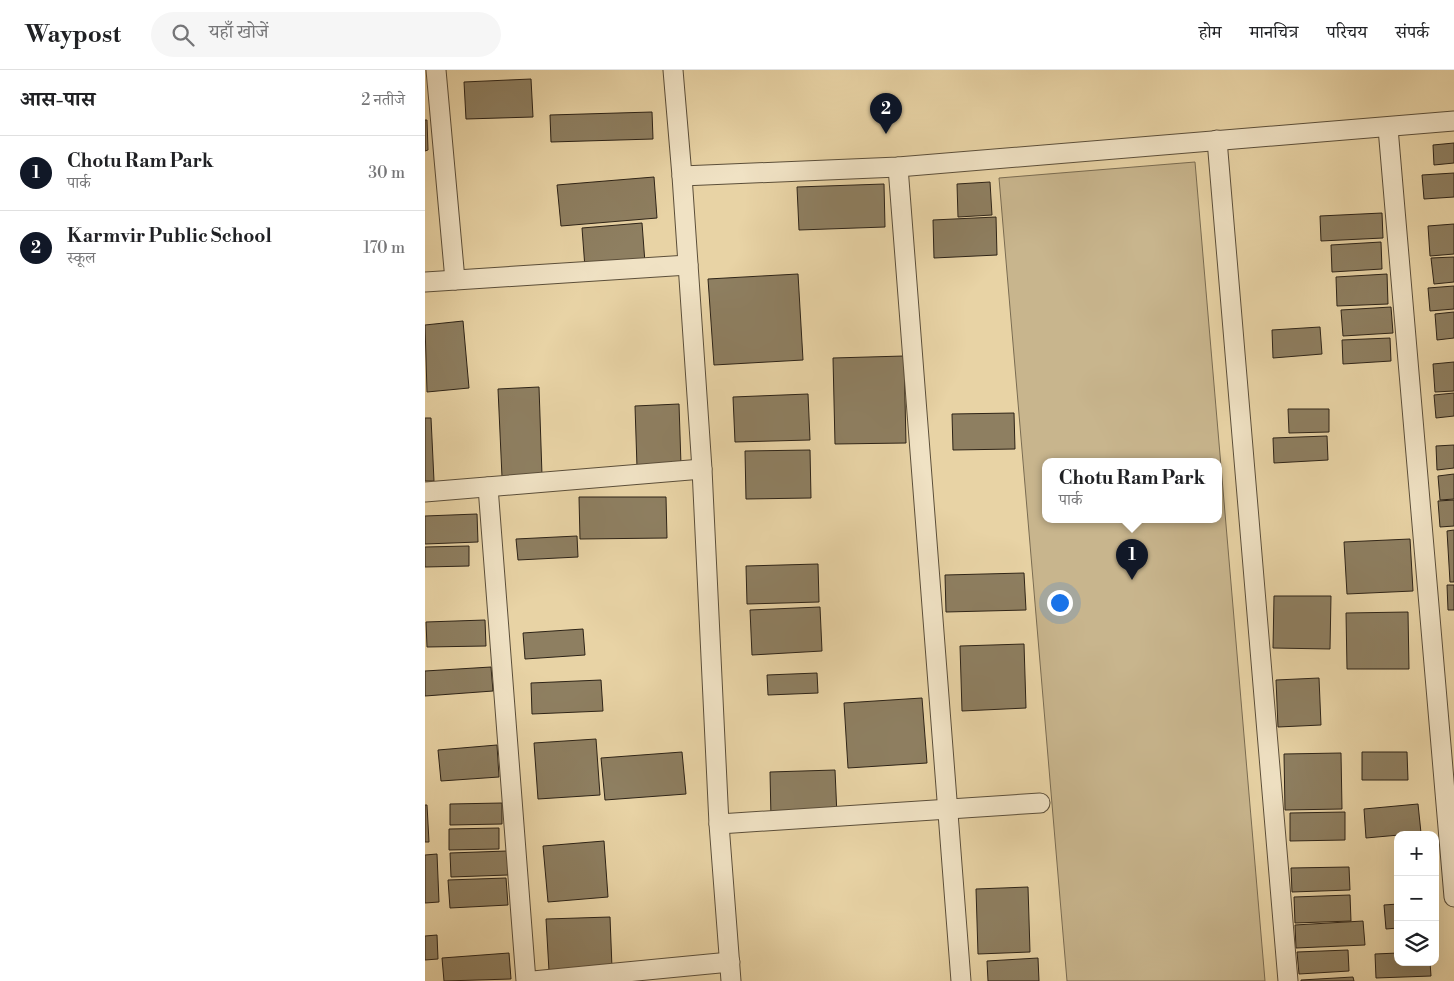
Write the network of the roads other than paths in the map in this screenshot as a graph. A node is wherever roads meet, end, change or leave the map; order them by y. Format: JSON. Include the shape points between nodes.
{"nodes":[{"id":1,"x":435,"y":70,"type":"edge"},
{"id":2,"x":673,"y":70,"type":"edge"},
{"id":3,"x":1454,"y":121,"type":"edge"},
{"id":4,"x":1389,"y":128,"type":"junction"},
{"id":5,"x":1217,"y":140,"type":"junction"},
{"id":6,"x":898,"y":167,"type":"junction"},
{"id":7,"x":682,"y":176,"type":"junction"},
{"id":8,"x":688,"y":265,"type":"junction"},
{"id":9,"x":455,"y":280,"type":"junction"},
{"id":10,"x":425,"y":282,"type":"edge"},
{"id":11,"x":702,"y":468,"type":"junction"},
{"id":12,"x":488,"y":487,"type":"junction"},
{"id":13,"x":425,"y":492,"type":"edge"},
{"id":14,"x":1041,"y":803,"type":"dead end"},
{"id":15,"x":948,"y":809,"type":"junction"},
{"id":16,"x":719,"y":824,"type":"junction"},
{"id":17,"x":1454,"y":897,"type":"edge"},
{"id":18,"x":730,"y":962,"type":"junction"},
{"id":19,"x":526,"y":981,"type":"edge"},
{"id":20,"x":533,"y":981,"type":"edge"},
{"id":21,"x":731,"y":981,"type":"edge"},
{"id":22,"x":961,"y":981,"type":"edge"},
{"id":23,"x":1288,"y":981,"type":"edge"}],
"edges":[{"from":1,"to":9,"type":"street"},
{"from":2,"to":7,"type":"street"},
{"from":3,"to":4,"type":"street"},
{"from":4,"to":5,"type":"street"},
{"from":4,"to":17,"type":"street"},
{"from":5,"to":6,"type":"street"},
{"from":5,"to":23,"type":"street"},
{"from":6,"to":7,"type":"street"},
{"from":6,"to":15,"type":"street"},
{"from":7,"to":8,"type":"street"},
{"from":8,"to":9,"type":"street"},
{"from":8,"to":11,"type":"street"},
{"from":9,"to":10,"type":"street"},
{"from":11,"to":12,"type":"street"},
{"from":11,"to":16,"type":"street"},
{"from":12,"to":13,"type":"street"},
{"from":12,"to":19,"type":"street"},
{"from":14,"to":15,"type":"street"},
{"from":15,"to":16,"type":"street"},
{"from":15,"to":22,"type":"street"},
{"from":16,"to":18,"type":"street"},
{"from":18,"to":20,"type":"street"},
{"from":18,"to":21,"type":"street"}]}
